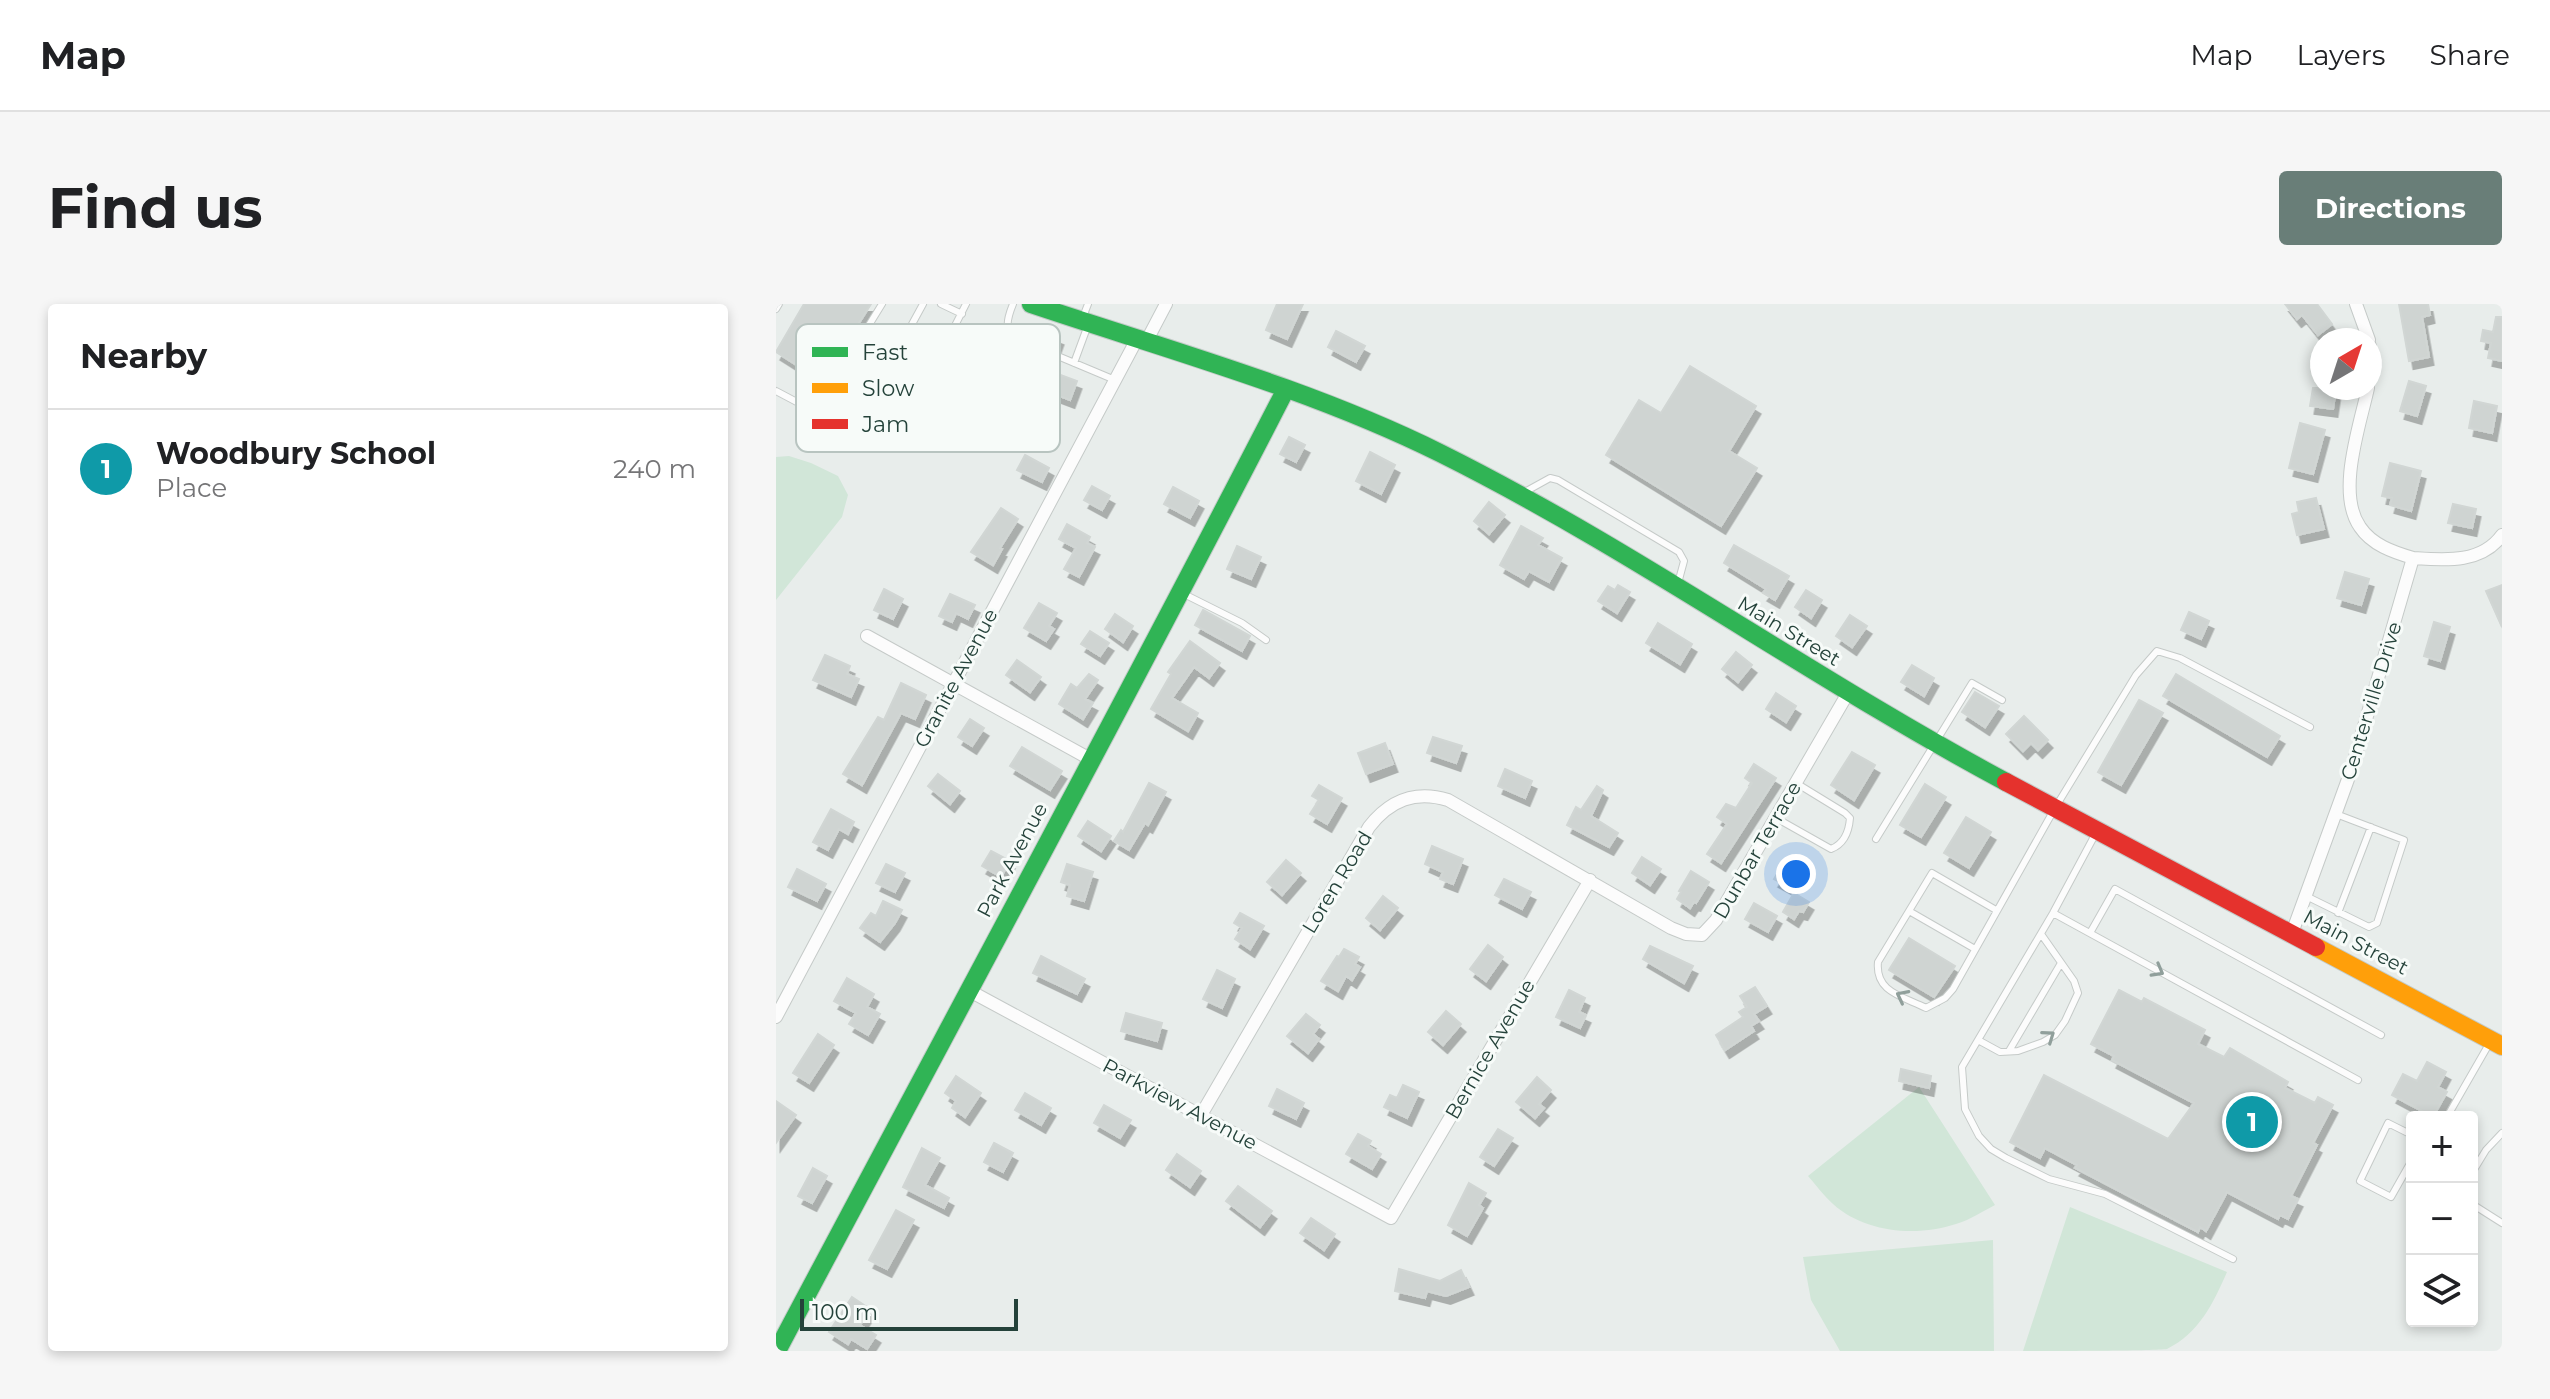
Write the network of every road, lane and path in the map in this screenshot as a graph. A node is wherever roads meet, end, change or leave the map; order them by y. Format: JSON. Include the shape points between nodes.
{"nodes":[{"id":1,"x":779,"y":304,"type":"edge"},
{"id":2,"x":882,"y":304,"type":"edge"},
{"id":3,"x":923,"y":304,"type":"edge"},
{"id":4,"x":941,"y":304,"type":"edge"},
{"id":5,"x":966,"y":304,"type":"edge"},
{"id":6,"x":1013,"y":304,"type":"edge"},
{"id":7,"x":1031,"y":304,"type":"edge"},
{"id":8,"x":1166,"y":304,"type":"edge"},
{"id":9,"x":2356,"y":304,"type":"edge"},
{"id":10,"x":776,"y":309,"type":"edge"},
{"id":11,"x":962,"y":314,"type":"junction"},
{"id":12,"x":1086,"y":316,"type":"edge"},
{"id":13,"x":870,"y":324,"type":"edge"},
{"id":14,"x":912,"y":324,"type":"edge"},
{"id":15,"x":957,"y":324,"type":"edge"},
{"id":16,"x":1007,"y":324,"type":"edge"},
{"id":17,"x":2365,"y":328,"type":"edge"},
{"id":18,"x":1141,"y":341,"type":"junction"},
{"id":19,"x":1060,"y":357,"type":"edge"},
{"id":20,"x":1074,"y":363,"type":"junction"},
{"id":21,"x":1115,"y":380,"type":"junction"},
{"id":22,"x":1286,"y":389,"type":"junction"},
{"id":23,"x":776,"y":391,"type":"edge"},
{"id":24,"x":2365,"y":400,"type":"edge"},
{"id":25,"x":796,"y":402,"type":"edge"},
{"id":26,"x":1520,"y":495,"type":"junction"},
{"id":27,"x":2502,"y":535,"type":"edge"},
{"id":28,"x":2413,"y":558,"type":"junction"},
{"id":29,"x":1676,"y":589,"type":"junction"},
{"id":30,"x":1181,"y":593,"type":"junction"},
{"id":31,"x":867,"y":636,"type":"dead end"},
{"id":32,"x":1266,"y":640,"type":"dead end"},
{"id":33,"x":953,"y":684,"type":"junction"},
{"id":34,"x":1848,"y":693,"type":"junction"},
{"id":35,"x":2002,"y":700,"type":"dead end"},
{"id":36,"x":2310,"y":727,"type":"dead end"},
{"id":37,"x":1935,"y":744,"type":"junction"},
{"id":38,"x":1090,"y":759,"type":"junction"},
{"id":39,"x":1796,"y":783,"type":"junction"},
{"id":40,"x":2055,"y":808,"type":"junction"},
{"id":41,"x":2336,"y":814,"type":"junction"},
{"id":42,"x":1776,"y":818,"type":"junction"},
{"id":43,"x":2371,"y":827,"type":"junction"},
{"id":44,"x":2098,"y":830,"type":"junction"},
{"id":45,"x":1876,"y":839,"type":"dead end"},
{"id":46,"x":1590,"y":880,"type":"junction"},
{"id":47,"x":2306,"y":896,"type":"junction"},
{"id":48,"x":1996,"y":910,"type":"junction"},
{"id":49,"x":1909,"y":911,"type":"junction"},
{"id":50,"x":2053,"y":913,"type":"junction"},
{"id":51,"x":2338,"y":913,"type":"junction"},
{"id":52,"x":2090,"y":933,"type":"junction"},
{"id":53,"x":2292,"y":933,"type":"junction"},
{"id":54,"x":2041,"y":934,"type":"junction"},
{"id":55,"x":1975,"y":949,"type":"junction"},
{"id":56,"x":2061,"y":963,"type":"junction"},
{"id":57,"x":968,"y":990,"type":"junction"},
{"id":58,"x":776,"y":1017,"type":"edge"},
{"id":59,"x":2381,"y":1035,"type":"dead end"},
{"id":60,"x":1978,"y":1040,"type":"junction"},
{"id":61,"x":2496,"y":1043,"type":"edge"},
{"id":62,"x":2009,"y":1051,"type":"junction"},
{"id":63,"x":2358,"y":1080,"type":"dead end"},
{"id":64,"x":2451,"y":1111,"type":"edge"},
{"id":65,"x":1201,"y":1115,"type":"junction"},
{"id":66,"x":2406,"y":1132,"type":"edge"},
{"id":67,"x":2502,"y":1133,"type":"edge"},
{"id":68,"x":2478,"y":1163,"type":"edge"},
{"id":69,"x":2406,"y":1171,"type":"edge"},
{"id":70,"x":2478,"y":1208,"type":"edge"},
{"id":71,"x":1391,"y":1218,"type":"joint"},
{"id":72,"x":2502,"y":1223,"type":"edge"},
{"id":73,"x":2233,"y":1259,"type":"dead end"},
{"id":74,"x":778,"y":1350,"type":"edge"}],
"edges":[{"from":1,"to":10,"type":"lane"},
{"from":2,"to":13,"type":"lane"},
{"from":3,"to":14,"type":"lane"},
{"from":4,"to":11,"type":"lane"},
{"from":5,"to":11,"type":"lane"},
{"from":6,"to":16,"type":"lane"},
{"from":7,"to":12,"type":"main road","name":"Main Street"},
{"from":8,"to":18,"type":"street","name":"Granite Avenue"},
{"from":9,"to":17,"type":"street"},
{"from":11,"to":15,"type":"lane"},
{"from":12,"to":18,"type":"main road","name":"Main Street"},
{"from":12,"to":20,"type":"lane"},
{"from":18,"to":21,"type":"street","name":"Granite Avenue"},
{"from":18,"to":22,"type":"main road","name":"Main Street"},
{"from":19,"to":20,"type":"lane"},
{"from":20,"to":21,"type":"lane"},
{"from":21,"to":33,"type":"street","name":"Granite Avenue"},
{"from":22,"to":26,"type":"main road","name":"Main Street","via":[[1398,433]]},
{"from":22,"to":30,"type":"main road","name":"Park Avenue"},
{"from":23,"to":25,"type":"lane"},
{"from":24,"to":28,"type":"street","via":[[2351,466],[2356,520],[2368,537]]},
{"from":26,"to":29,"type":"main road","name":"Main Street"},
{"from":26,"to":29,"type":"lane","via":[[1550,478],[1558,480],[1679,552],[1684,561]]},
{"from":27,"to":28,"type":"street","via":[[2478,555]]},
{"from":28,"to":41,"type":"street","name":"Centerville Drive"},
{"from":29,"to":34,"type":"main road","name":"Main Street"},
{"from":30,"to":32,"type":"lane"},
{"from":30,"to":38,"type":"main road","name":"Park Avenue"},
{"from":31,"to":33,"type":"street"},
{"from":33,"to":38,"type":"street"},
{"from":33,"to":58,"type":"street","name":"Granite Avenue"},
{"from":34,"to":37,"type":"main road","name":"Main Street"},
{"from":34,"to":39,"type":"street","name":"Dunbar Terrace"},
{"from":35,"to":37,"type":"lane","via":[[1972,683]]},
{"from":36,"to":40,"type":"lane","via":[[2157,651],[2136,675]]},
{"from":37,"to":40,"type":"main road","name":"Main Street"},
{"from":37,"to":45,"type":"lane"},
{"from":38,"to":57,"type":"main road","name":"Park Avenue"},
{"from":39,"to":42,"type":"street","name":"Dunbar Terrace"},
{"from":39,"to":42,"type":"lane","via":[[1850,818],[1845,836],[1831,849]]},
{"from":40,"to":44,"type":"main road","name":"Main Street"},
{"from":40,"to":48,"type":"lane"},
{"from":41,"to":43,"type":"lane"},
{"from":41,"to":47,"type":"street","name":"Centerville Drive"},
{"from":42,"to":46,"type":"street","name":"Dunbar Terrace","via":[[1702,935],[1680,932]]},
{"from":43,"to":51,"type":"lane"},
{"from":43,"to":51,"type":"lane","via":[[2404,840],[2377,923],[2369,927]]},
{"from":44,"to":50,"type":"lane"},
{"from":44,"to":53,"type":"main road","name":"Main Street"},
{"from":46,"to":65,"type":"street","name":"Loren Road","via":[[1448,800],[1414,795],[1383,810]]},
{"from":46,"to":71,"type":"street","name":"Bernice Avenue"},
{"from":47,"to":51,"type":"lane"},
{"from":47,"to":53,"type":"street","name":"Centerville Drive"},
{"from":48,"to":49,"type":"lane","via":[[1932,873]]},
{"from":48,"to":55,"type":"lane"},
{"from":49,"to":55,"type":"lane"},
{"from":55,"to":49,"type":"lane","one_way":true,"via":[[1953,989],[1926,1008],[1882,986],[1876,975],[1878,962]]},
{"from":50,"to":52,"type":"lane"},
{"from":50,"to":54,"type":"lane"},
{"from":52,"to":59,"type":"lane","via":[[2115,889]]},
{"from":52,"to":63,"type":"lane","one_way":true},
{"from":53,"to":61,"type":"main road","name":"Main Street"},
{"from":54,"to":56,"type":"lane"},
{"from":54,"to":60,"type":"lane"},
{"from":56,"to":62,"type":"lane"},
{"from":62,"to":56,"type":"lane","one_way":true,"via":[[2043,1042],[2065,1021],[2078,993]]},
{"from":57,"to":65,"type":"street","name":"Parkview Avenue"},
{"from":57,"to":74,"type":"main road","name":"Park Avenue"},
{"from":60,"to":62,"type":"lane"},
{"from":60,"to":73,"type":"lane","via":[[1962,1067],[1965,1109],[1991,1149],[2049,1179],[2105,1194]]},
{"from":61,"to":64,"type":"lane"},
{"from":65,"to":71,"type":"street","name":"Parkview Avenue"},
{"from":66,"to":69,"type":"lane","via":[[2388,1123],[2360,1181],[2391,1197]]},
{"from":67,"to":68,"type":"lane"},
{"from":70,"to":72,"type":"lane"}]}
